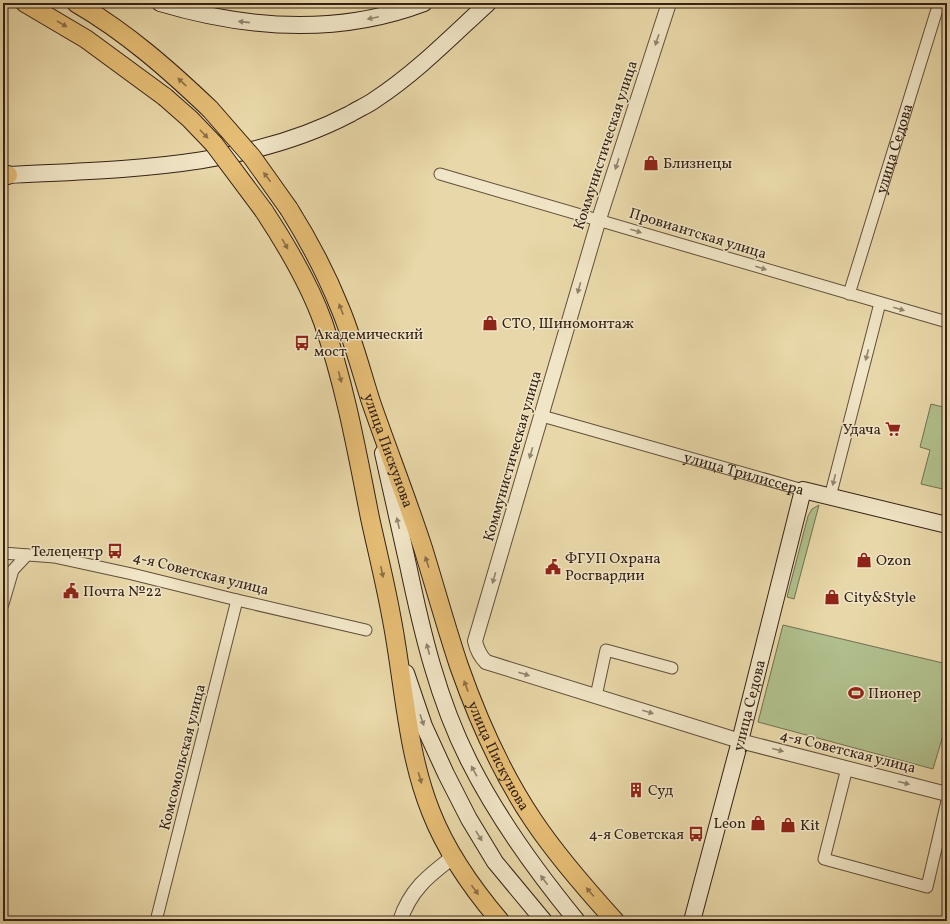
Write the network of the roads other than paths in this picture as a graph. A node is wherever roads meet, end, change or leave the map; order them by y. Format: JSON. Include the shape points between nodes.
{"nodes":[{"id":1,"x":76,"y":3,"type":"edge"},
{"id":2,"x":160,"y":3,"type":"edge"},
{"id":3,"x":424,"y":3,"type":"edge"},
{"id":4,"x":488,"y":3,"type":"edge"},
{"id":5,"x":669,"y":3,"type":"edge"},
{"id":6,"x":939,"y":3,"type":"edge"},
{"id":7,"x":943,"y":3,"type":"edge"},
{"id":8,"x":25,"y":4,"type":"edge"},
{"id":9,"x":947,"y":5,"type":"edge"},
{"id":10,"x":440,"y":174,"type":"dead end"},
{"id":11,"x":4,"y":176,"type":"edge"},
{"id":12,"x":599,"y":219,"type":"junction"},
{"id":13,"x":849,"y":294,"type":"junction"},
{"id":14,"x":880,"y":303,"type":"junction"},
{"id":15,"x":947,"y":322,"type":"edge"},
{"id":16,"x":370,"y":399,"type":"junction"},
{"id":17,"x":542,"y":416,"type":"junction"},
{"id":18,"x":803,"y":490,"type":"junction"},
{"id":19,"x":830,"y":497,"type":"junction"},
{"id":20,"x":947,"y":525,"type":"edge"},
{"id":21,"x":3,"y":553,"type":"edge"},
{"id":22,"x":27,"y":555,"type":"junction"},
{"id":23,"x":237,"y":600,"type":"junction"},
{"id":24,"x":3,"y":604,"type":"edge"},
{"id":25,"x":391,"y":615,"type":"junction"},
{"id":26,"x":366,"y":630,"type":"dead end"},
{"id":27,"x":672,"y":668,"type":"dead end"},
{"id":28,"x":596,"y":696,"type":"junction"},
{"id":29,"x":740,"y":741,"type":"junction"},
{"id":30,"x":847,"y":768,"type":"junction"},
{"id":31,"x":947,"y":794,"type":"edge"},
{"id":32,"x":947,"y":801,"type":"edge"},
{"id":33,"x":453,"y":857,"type":"junction"},
{"id":34,"x":156,"y":921,"type":"edge"},
{"id":35,"x":400,"y":921,"type":"edge"},
{"id":36,"x":500,"y":921,"type":"edge"},
{"id":37,"x":544,"y":921,"type":"edge"},
{"id":38,"x":577,"y":921,"type":"edge"},
{"id":39,"x":616,"y":921,"type":"edge"},
{"id":40,"x":692,"y":921,"type":"edge"}],
"edges":[{"from":16,"to":1,"type":"main road","one_way":true,"bridge":true,"via":[[348,330],[326,274],[289,209],[252,157],[210,109],[152,56]]},
{"from":3,"to":2,"type":"main road","one_way":true,"via":[[360,21],[313,26],[224,19]]},
{"from":4,"to":11,"type":"main road","via":[[430,58],[398,84],[364,106],[303,135],[203,160],[147,167]]},
{"from":5,"to":12,"type":"street","name":"Коммунистическая улица","one_way":true},
{"from":6,"to":13,"type":"street","name":"улица Седова"},
{"from":7,"to":9,"type":"street"},
{"from":8,"to":25,"type":"main road","one_way":true,"bridge":true,"via":[[86,39],[165,97],[190,120],[214,144],[264,211],[287,248],[309,289],[334,357],[355,440]]},
{"from":10,"to":12,"type":"street","name":"Провиантская улица"},
{"from":12,"to":13,"type":"street","name":"Провиантская улица","one_way":true},
{"from":12,"to":17,"type":"street","name":"Коммунистическая улица","one_way":true},
{"from":13,"to":14,"type":"street","name":"Провиантская улица"},
{"from":14,"to":15,"type":"street","name":"Провиантская улица","one_way":true},
{"from":14,"to":19,"type":"street","one_way":true},
{"from":38,"to":16,"type":"main road","name":"улица Пискунова","one_way":true,"via":[[517,844],[468,761],[449,715],[433,670],[418,612]]},
{"from":39,"to":16,"type":"main road","name":"улица Пискунова","one_way":true,"via":[[566,865],[532,819],[490,741],[458,664],[419,538]]},
{"from":17,"to":18,"type":"street","name":"улица Трилиссера"},
{"from":17,"to":28,"type":"street","name":"Коммунистическая улица","one_way":true,"via":[[475,641],[476,648],[486,662]]},
{"from":18,"to":19,"type":"main road","name":"улица Трилиссера"},
{"from":18,"to":29,"type":"main road","name":"улица Седова"},
{"from":19,"to":20,"type":"main road","name":"улица Трилиссера"},
{"from":21,"to":22,"type":"street","name":"4-я Советская улица"},
{"from":22,"to":23,"type":"street","name":"4-я Советская улица","via":[[54,557]]},
{"from":22,"to":24,"type":"street","via":[[13,570]]},
{"from":23,"to":26,"type":"street","name":"4-я Советская улица"},
{"from":23,"to":34,"type":"street","name":"Комсомольская улица"},
{"from":25,"to":33,"type":"main road","one_way":true,"via":[[409,732],[418,769],[431,812]]},
{"from":25,"to":37,"type":"main road","one_way":true,"via":[[406,676],[424,726],[446,774],[495,862]]},
{"from":27,"to":28,"type":"street","via":[[606,650]]},
{"from":28,"to":29,"type":"street","name":"Коммунистическая улица","one_way":true},
{"from":29,"to":30,"type":"street","name":"4-я Советская улица","one_way":true},
{"from":29,"to":40,"type":"main road","name":"улица Седова"},
{"from":30,"to":31,"type":"street","name":"4-я Советская улица","one_way":true},
{"from":30,"to":32,"type":"street","via":[[824,859],[927,887]]},
{"from":33,"to":35,"type":"street","via":[[417,888]]},
{"from":33,"to":36,"type":"main road","one_way":true,"via":[[474,889]]}]}
